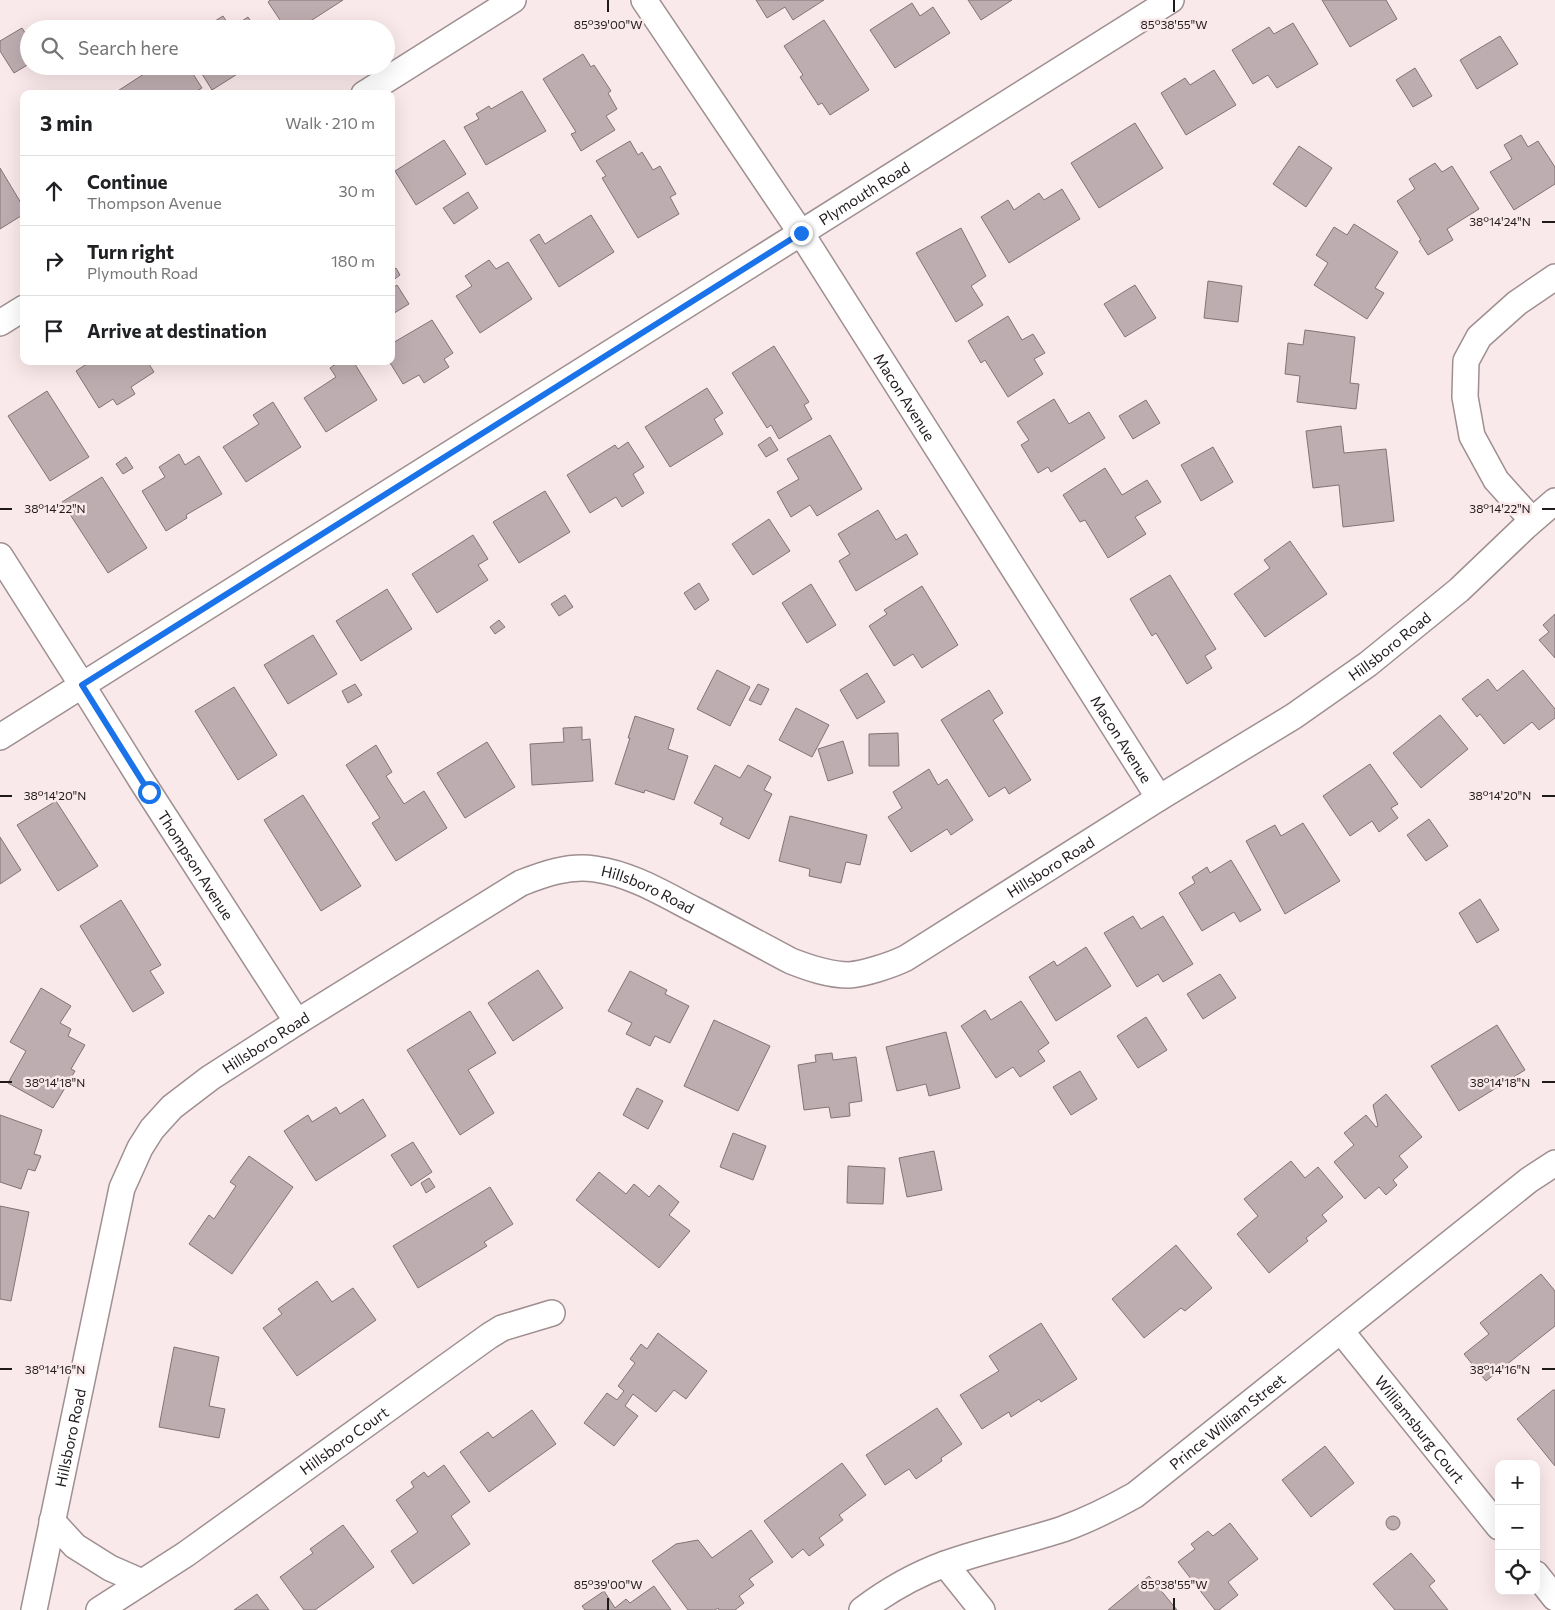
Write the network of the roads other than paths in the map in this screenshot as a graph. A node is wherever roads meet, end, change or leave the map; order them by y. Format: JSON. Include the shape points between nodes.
{"nodes":[{"id":1,"x":513,"y":0,"type":"edge"},
{"id":2,"x":644,"y":0,"type":"edge"},
{"id":3,"x":1171,"y":0,"type":"edge"},
{"id":4,"x":395,"y":74,"type":"edge"},
{"id":5,"x":394,"y":75,"type":"edge"},
{"id":6,"x":370,"y":90,"type":"edge"},
{"id":7,"x":801,"y":233,"type":"junction"},
{"id":8,"x":1555,"y":278,"type":"edge"},
{"id":9,"x":20,"y":310,"type":"edge"},
{"id":10,"x":0,"y":323,"type":"edge"},
{"id":11,"x":1555,"y":501,"type":"edge"},
{"id":12,"x":1532,"y":520,"type":"junction"},
{"id":13,"x":0,"y":556,"type":"edge"},
{"id":14,"x":82,"y":685,"type":"junction"},
{"id":15,"x":0,"y":737,"type":"edge"},
{"id":16,"x":1159,"y":798,"type":"junction"},
{"id":17,"x":297,"y":1022,"type":"junction"},
{"id":18,"x":1555,"y":1163,"type":"edge"},
{"id":19,"x":552,"y":1313,"type":"dead end"},
{"id":20,"x":1341,"y":1331,"type":"junction"},
{"id":21,"x":52,"y":1521,"type":"junction"},
{"id":22,"x":1495,"y":1523,"type":"edge"},
{"id":23,"x":945,"y":1564,"type":"junction"},
{"id":24,"x":1540,"y":1579,"type":"edge"},
{"id":25,"x":142,"y":1582,"type":"junction"},
{"id":26,"x":1555,"y":1598,"type":"edge"},
{"id":27,"x":34,"y":1610,"type":"edge"},
{"id":28,"x":99,"y":1610,"type":"edge"},
{"id":29,"x":862,"y":1610,"type":"edge"},
{"id":30,"x":982,"y":1610,"type":"edge"}],
"edges":[{"from":1,"to":4,"type":"street"},
{"from":2,"to":7,"type":"street","name":"Macon Avenue"},
{"from":3,"to":7,"type":"street","name":"Plymouth Road"},
{"from":5,"to":6,"type":"street"},
{"from":7,"to":14,"type":"street","name":"Plymouth Road"},
{"from":7,"to":16,"type":"street","name":"Macon Avenue"},
{"from":8,"to":12,"type":"street","via":[[1517,303],[1479,337],[1466,361],[1465,397],[1472,436],[1496,480]]},
{"from":9,"to":10,"type":"street"},
{"from":11,"to":12,"type":"street","name":"Hillsboro Road"},
{"from":12,"to":16,"type":"street","name":"Hillsboro Road","via":[[1459,590],[1368,664],[1294,716]]},
{"from":13,"to":14,"type":"street","name":"Thompson Avenue"},
{"from":14,"to":15,"type":"street","name":"Plymouth Road"},
{"from":14,"to":17,"type":"street","name":"Thompson Avenue"},
{"from":16,"to":17,"type":"street","name":"Hillsboro Road","via":[[892,965],[850,975],[812,969],[624,875],[593,868],[568,869],[521,883]]},
{"from":17,"to":21,"type":"street","name":"Hillsboro Road","via":[[210,1078],[172,1107],[140,1148],[122,1188],[116,1211]]},
{"from":18,"to":20,"type":"street","name":"Prince William Street"},
{"from":19,"to":25,"type":"street","name":"Hillsboro Court","via":[[502,1328],[489,1336],[186,1554]]},
{"from":20,"to":22,"type":"street","name":"Williamsburg Court"},
{"from":20,"to":23,"type":"street","name":"Prince William Street","via":[[1135,1494],[1108,1510],[1062,1529]]},
{"from":21,"to":25,"type":"street","via":[[75,1546],[110,1568]]},
{"from":21,"to":27,"type":"street","name":"Hillsboro Road"},
{"from":23,"to":29,"type":"street","name":"Prince William Street","via":[[915,1577]]},
{"from":23,"to":30,"type":"street"},
{"from":24,"to":26,"type":"street"},
{"from":25,"to":28,"type":"street","name":"Hillsboro Court"}]}
